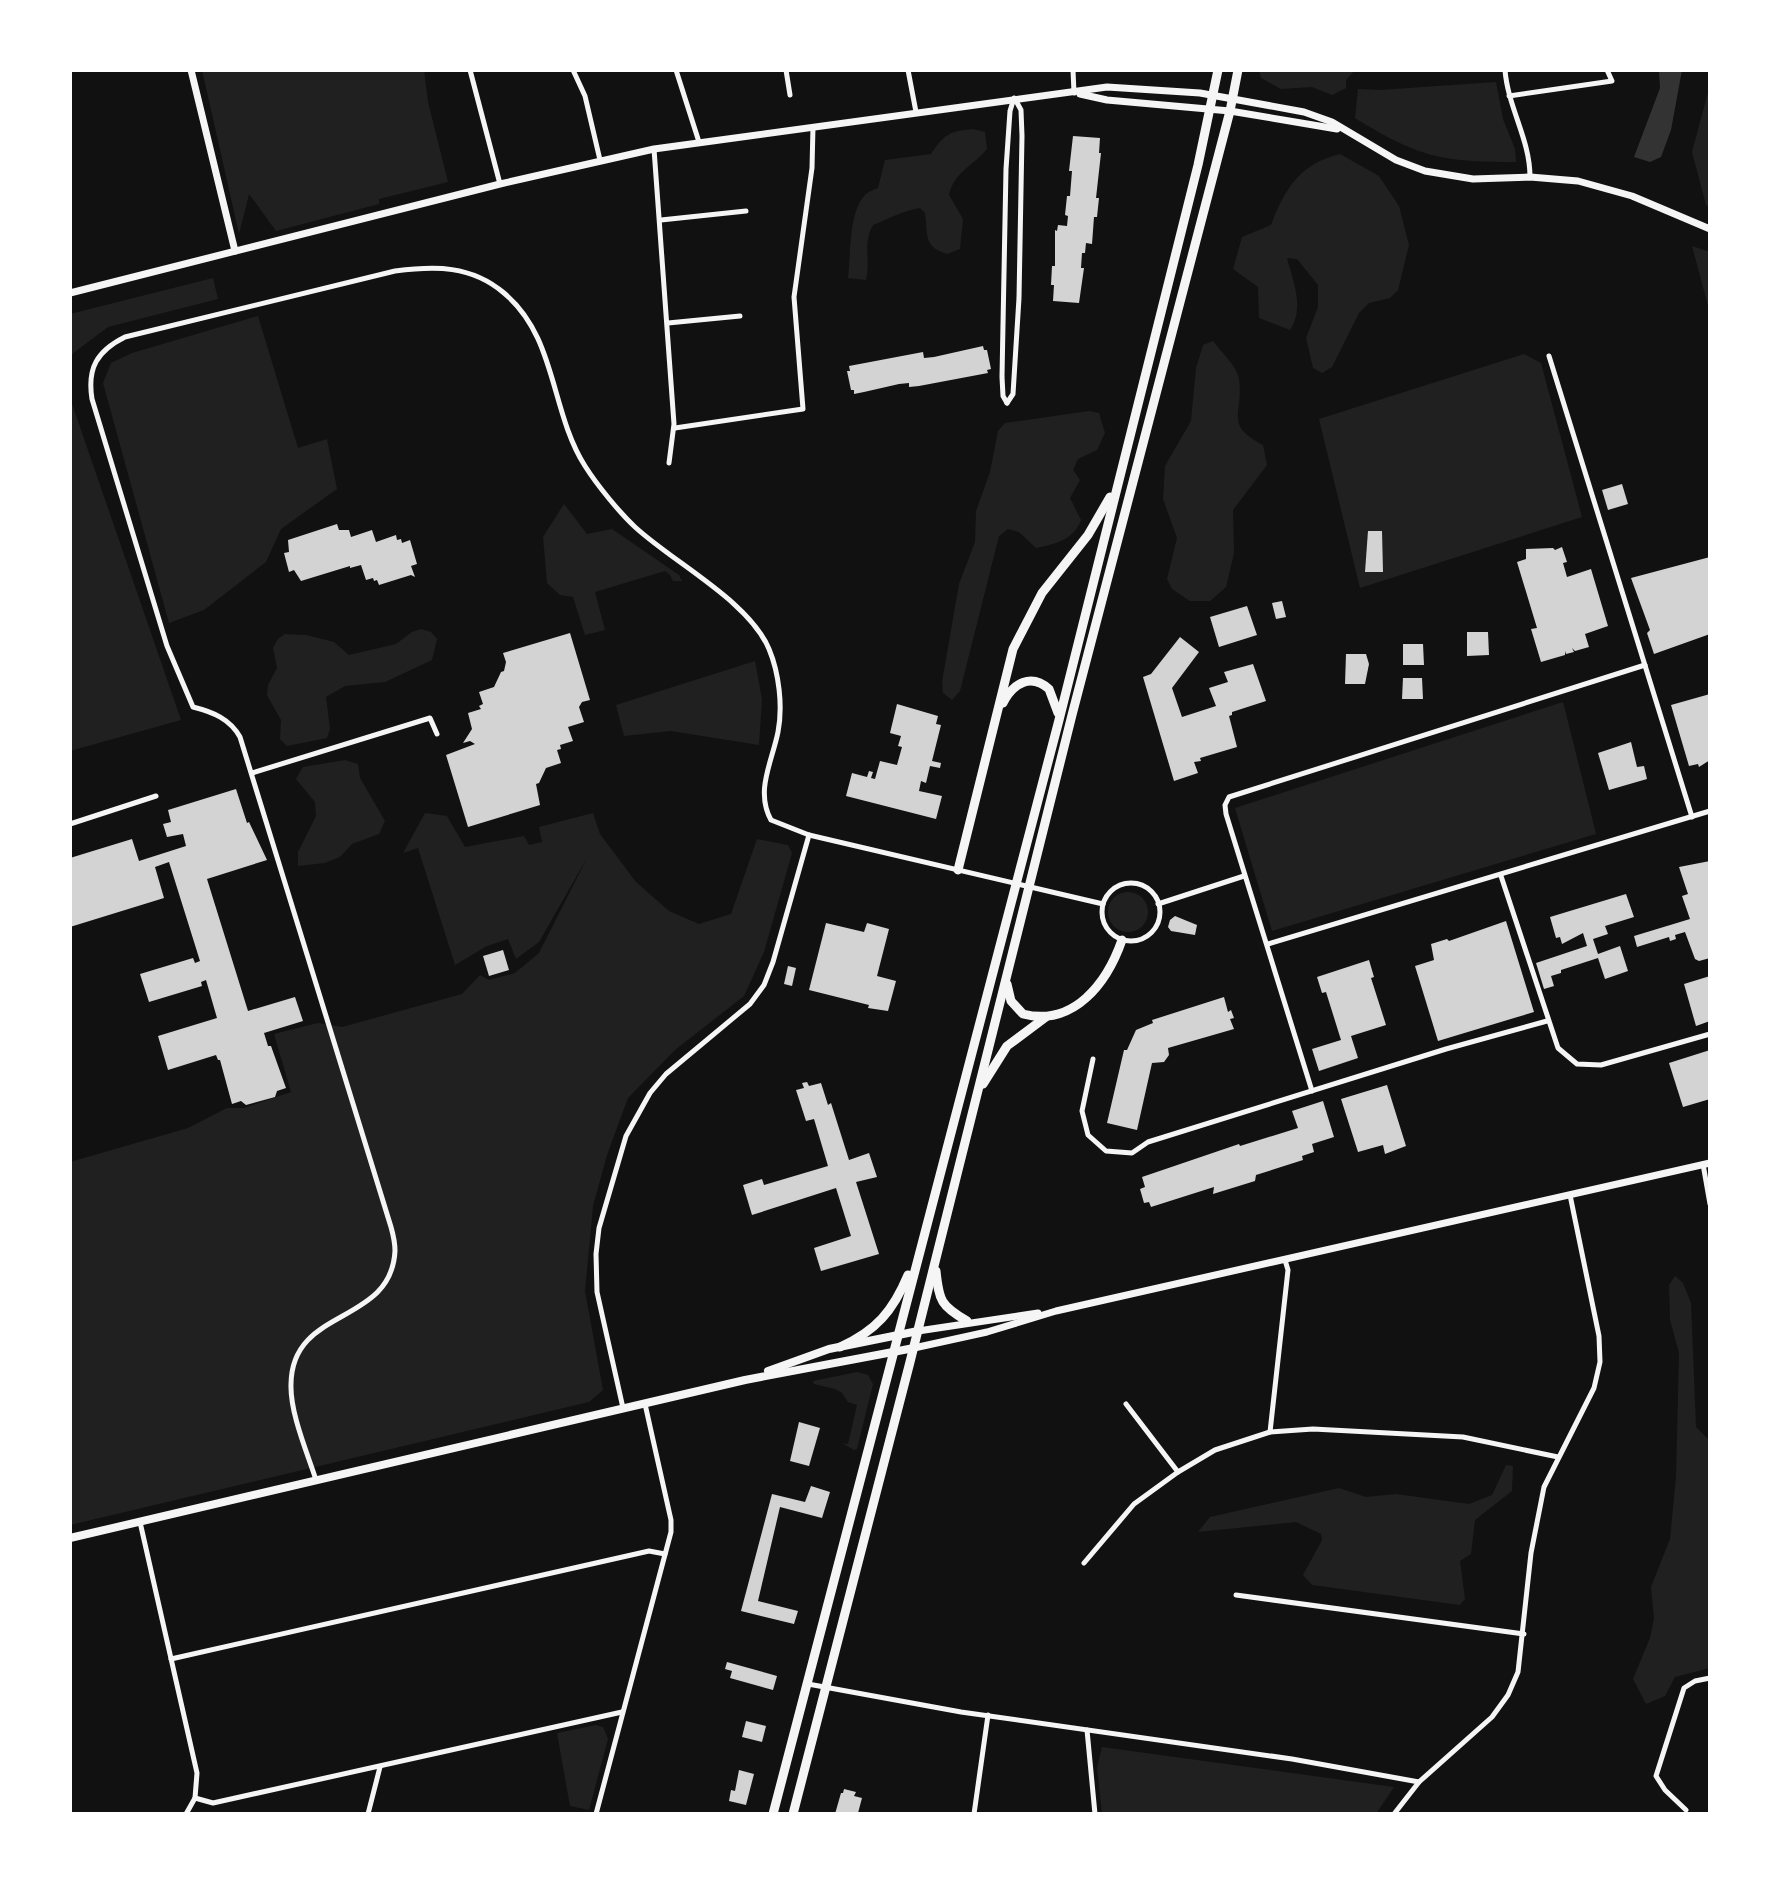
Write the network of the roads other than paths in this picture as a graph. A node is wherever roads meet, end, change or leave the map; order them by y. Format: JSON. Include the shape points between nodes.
{"nodes":[{"id":1,"x":191,"y":70,"type":"edge"},
{"id":2,"x":470,"y":70,"type":"edge"},
{"id":3,"x":573,"y":70,"type":"edge"},
{"id":4,"x":676,"y":70,"type":"edge"},
{"id":5,"x":786,"y":70,"type":"edge"},
{"id":6,"x":908,"y":70,"type":"edge"},
{"id":7,"x":1073,"y":70,"type":"edge"},
{"id":8,"x":1218,"y":70,"type":"edge"},
{"id":9,"x":1238,"y":70,"type":"edge"},
{"id":10,"x":1505,"y":70,"type":"edge"},
{"id":11,"x":1607,"y":70,"type":"edge"},
{"id":12,"x":1074,"y":93,"type":"junction"},
{"id":13,"x":790,"y":95,"type":"dead end"},
{"id":14,"x":1213,"y":95,"type":"junction"},
{"id":15,"x":1509,"y":96,"type":"junction"},
{"id":16,"x":1014,"y":98,"type":"junction"},
{"id":17,"x":1233,"y":98,"type":"junction"},
{"id":18,"x":1211,"y":109,"type":"junction"},
{"id":19,"x":1230,"y":111,"type":"junction"},
{"id":20,"x":916,"y":112,"type":"junction"},
{"id":21,"x":813,"y":127,"type":"junction"},
{"id":22,"x":1341,"y":130,"type":"junction"},
{"id":23,"x":699,"y":142,"type":"junction"},
{"id":24,"x":654,"y":149,"type":"junction"},
{"id":25,"x":600,"y":160,"type":"junction"},
{"id":26,"x":1530,"y":177,"type":"junction"},
{"id":27,"x":500,"y":184,"type":"junction"},
{"id":28,"x":746,"y":211,"type":"dead end"},
{"id":29,"x":661,"y":220,"type":"junction"},
{"id":30,"x":1710,"y":229,"type":"edge"},
{"id":31,"x":235,"y":251,"type":"junction"},
{"id":32,"x":70,"y":293,"type":"edge"},
{"id":33,"x":740,"y":316,"type":"dead end"},
{"id":34,"x":668,"y":323,"type":"junction"},
{"id":35,"x":1549,"y":356,"type":"dead end"},
{"id":36,"x":675,"y":428,"type":"junction"},
{"id":37,"x":669,"y":463,"type":"dead end"},
{"id":38,"x":1118,"y":479,"type":"junction"},
{"id":39,"x":1645,"y":665,"type":"junction"},
{"id":40,"x":999,"y":712,"type":"junction"},
{"id":41,"x":1059,"y":720,"type":"junction"},
{"id":42,"x":437,"y":734,"type":"dead end"},
{"id":43,"x":252,"y":773,"type":"junction"},
{"id":44,"x":156,"y":796,"type":"dead end"},
{"id":45,"x":1710,"y":811,"type":"edge"},
{"id":46,"x":1692,"y":817,"type":"junction"},
{"id":47,"x":70,"y":824,"type":"edge"},
{"id":48,"x":809,"y":835,"type":"junction"},
{"id":49,"x":958,"y":870,"type":"junction"},
{"id":50,"x":1244,"y":876,"type":"junction"},
{"id":51,"x":1501,"y":876,"type":"junction"},
{"id":52,"x":1103,"y":904,"type":"junction"},
{"id":53,"x":1158,"y":904,"type":"junction"},
{"id":54,"x":1122,"y":940,"type":"junction"},
{"id":55,"x":1268,"y":944,"type":"junction"},
{"id":56,"x":1005,"y":979,"type":"junction"},
{"id":57,"x":1047,"y":1016,"type":"junction"},
{"id":58,"x":1547,"y":1021,"type":"junction"},
{"id":59,"x":1710,"y":1034,"type":"edge"},
{"id":60,"x":1093,"y":1059,"type":"dead end"},
{"id":61,"x":1312,"y":1091,"type":"junction"},
{"id":62,"x":975,"y":1101,"type":"junction"},
{"id":63,"x":1706,"y":1163,"type":"edge"},
{"id":64,"x":1570,"y":1195,"type":"junction"},
{"id":65,"x":1710,"y":1204,"type":"edge"},
{"id":66,"x":921,"y":1247,"type":"junction"},
{"id":67,"x":936,"y":1260,"type":"junction"},
{"id":68,"x":1285,"y":1260,"type":"junction"},
{"id":69,"x":1056,"y":1311,"type":"junction"},
{"id":70,"x":967,"y":1321,"type":"junction"},
{"id":71,"x":918,"y":1331,"type":"junction"},
{"id":72,"x":898,"y":1335,"type":"junction"},
{"id":73,"x":840,"y":1347,"type":"junction"},
{"id":74,"x":914,"y":1348,"type":"junction"},
{"id":75,"x":893,"y":1351,"type":"junction"},
{"id":76,"x":745,"y":1380,"type":"junction"},
{"id":77,"x":645,"y":1404,"type":"junction"},
{"id":78,"x":1126,"y":1404,"type":"dead end"},
{"id":79,"x":623,"y":1409,"type":"junction"},
{"id":80,"x":1270,"y":1432,"type":"junction"},
{"id":81,"x":1558,"y":1457,"type":"junction"},
{"id":82,"x":1178,"y":1472,"type":"junction"},
{"id":83,"x":316,"y":1481,"type":"junction"},
{"id":84,"x":140,"y":1522,"type":"junction"},
{"id":85,"x":70,"y":1538,"type":"edge"},
{"id":86,"x":665,"y":1554,"type":"junction"},
{"id":87,"x":1084,"y":1563,"type":"dead end"},
{"id":88,"x":1236,"y":1595,"type":"dead end"},
{"id":89,"x":1524,"y":1634,"type":"junction"},
{"id":90,"x":171,"y":1659,"type":"junction"},
{"id":91,"x":1710,"y":1678,"type":"edge"},
{"id":92,"x":806,"y":1684,"type":"junction"},
{"id":93,"x":826,"y":1687,"type":"junction"},
{"id":94,"x":622,"y":1712,"type":"junction"},
{"id":95,"x":988,"y":1715,"type":"junction"},
{"id":96,"x":1087,"y":1730,"type":"junction"},
{"id":97,"x":380,"y":1767,"type":"junction"},
{"id":98,"x":1419,"y":1782,"type":"junction"},
{"id":99,"x":779,"y":1790,"type":"junction"},
{"id":100,"x":797,"y":1795,"type":"junction"},
{"id":101,"x":195,"y":1798,"type":"junction"},
{"id":102,"x":1686,"y":1810,"type":"dead end"},
{"id":103,"x":186,"y":1814,"type":"edge"},
{"id":104,"x":368,"y":1814,"type":"edge"},
{"id":105,"x":596,"y":1814,"type":"edge"},
{"id":106,"x":773,"y":1814,"type":"edge"},
{"id":107,"x":793,"y":1814,"type":"edge"},
{"id":108,"x":974,"y":1814,"type":"edge"},
{"id":109,"x":1095,"y":1814,"type":"edge"},
{"id":110,"x":1394,"y":1814,"type":"edge"}],
"edges":[{"from":1,"to":31,"type":"street"},
{"from":2,"to":27,"type":"street"},
{"from":3,"to":25,"type":"street","via":[[585,96]]},
{"from":4,"to":23,"type":"street"},
{"from":5,"to":13,"type":"street"},
{"from":6,"to":20,"type":"street"},
{"from":7,"to":12,"type":"street"},
{"from":8,"to":14,"type":"main road"},
{"from":9,"to":17,"type":"main road"},
{"from":10,"to":15,"type":"street"},
{"from":11,"to":15,"type":"street","via":[[1612,81]]},
{"from":12,"to":14,"type":"street","via":[[1107,87]]},
{"from":12,"to":16,"type":"street"},
{"from":12,"to":18,"type":"street"},
{"from":14,"to":17,"type":"street"},
{"from":14,"to":18,"type":"main road"},
{"from":15,"to":26,"type":"street","via":[[1528,151]]},
{"from":16,"to":16,"type":"street","via":[[1005,200],[1002,377],[1007,403],[1013,394],[1019,298],[1022,136],[1021,110]]},
{"from":16,"to":20,"type":"street"},
{"from":17,"to":19,"type":"main road"},
{"from":17,"to":22,"type":"street","via":[[1304,112]]},
{"from":18,"to":19,"type":"street"},
{"from":18,"to":38,"type":"main road"},
{"from":19,"to":22,"type":"street"},
{"from":19,"to":56,"type":"main road"},
{"from":20,"to":21,"type":"street"},
{"from":21,"to":23,"type":"street"},
{"from":21,"to":36,"type":"street","via":[[794,297],[803,409]]},
{"from":22,"to":26,"type":"street","via":[[1425,171],[1473,179]]},
{"from":23,"to":24,"type":"street"},
{"from":24,"to":25,"type":"street"},
{"from":24,"to":29,"type":"street"},
{"from":25,"to":27,"type":"street"},
{"from":26,"to":30,"type":"street","via":[[1609,189]]},
{"from":27,"to":31,"type":"street"},
{"from":28,"to":29,"type":"street"},
{"from":29,"to":34,"type":"street"},
{"from":31,"to":32,"type":"street"},
{"from":33,"to":34,"type":"street"},
{"from":34,"to":36,"type":"street"},
{"from":35,"to":39,"type":"street"},
{"from":36,"to":37,"type":"street"},
{"from":38,"to":40,"type":"main road","via":[[1088,535],[1022,628],[1006,670]]},
{"from":38,"to":41,"type":"main road"},
{"from":39,"to":46,"type":"street"},
{"from":39,"to":50,"type":"street","via":[[1229,797],[1226,814]]},
{"from":40,"to":41,"type":"main road","via":[[1013,686],[1034,681],[1053,694]]},
{"from":40,"to":49,"type":"main road"},
{"from":41,"to":66,"type":"main road"},
{"from":42,"to":43,"type":"street","via":[[430,718]]},
{"from":43,"to":48,"type":"street","via":[[234,726],[193,707],[167,646],[92,399],[94,361],[125,337],[395,271],[457,268],[480,277],[521,307],[535,329],[586,467],[634,526],[747,615],[767,644],[780,706],[764,783],[767,812],[777,824]]},
{"from":43,"to":83,"type":"street","via":[[395,1251],[384,1286],[367,1303],[320,1327],[303,1344],[293,1365],[293,1403]]},
{"from":44,"to":47,"type":"street"},
{"from":45,"to":46,"type":"street"},
{"from":46,"to":51,"type":"street"},
{"from":48,"to":49,"type":"street"},
{"from":48,"to":79,"type":"street","via":[[764,985],[750,1004],[666,1074],[626,1136],[596,1254],[597,1292]]},
{"from":49,"to":52,"type":"street"},
{"from":50,"to":53,"type":"street"},
{"from":50,"to":55,"type":"street"},
{"from":51,"to":55,"type":"street"},
{"from":51,"to":58,"type":"street"},
{"from":52,"to":53,"type":"street","via":[[1111,891],[1131,883],[1147,888]]},
{"from":52,"to":54,"type":"street","via":[[1104,924]]},
{"from":53,"to":54,"type":"street","via":[[1153,931],[1139,940]]},
{"from":54,"to":57,"type":"main road","via":[[1108,974],[1092,994]]},
{"from":55,"to":61,"type":"street"},
{"from":56,"to":57,"type":"main road","via":[[1018,1011]]},
{"from":56,"to":62,"type":"main road"},
{"from":57,"to":62,"type":"main road","via":[[1007,1046]]},
{"from":58,"to":59,"type":"street","via":[[1558,1048],[1577,1064],[1601,1065]]},
{"from":58,"to":61,"type":"street"},
{"from":60,"to":61,"type":"street","via":[[1082,1111],[1088,1135],[1106,1151],[1132,1153],[1148,1142]]},
{"from":62,"to":67,"type":"main road"},
{"from":63,"to":64,"type":"street"},
{"from":63,"to":65,"type":"street"},
{"from":64,"to":68,"type":"street"},
{"from":64,"to":81,"type":"street","via":[[1600,1362],[1594,1388]]},
{"from":66,"to":72,"type":"main road"},
{"from":66,"to":73,"type":"main road","via":[[891,1311],[867,1333]]},
{"from":67,"to":70,"type":"main road","via":[[942,1302]]},
{"from":67,"to":71,"type":"main road"},
{"from":68,"to":69,"type":"street"},
{"from":68,"to":80,"type":"street"},
{"from":69,"to":70,"type":"street"},
{"from":69,"to":74,"type":"street"},
{"from":70,"to":71,"type":"street"},
{"from":71,"to":72,"type":"main road"},
{"from":71,"to":74,"type":"main road"},
{"from":72,"to":73,"type":"main road"},
{"from":72,"to":75,"type":"main road"},
{"from":73,"to":76,"type":"main road"},
{"from":74,"to":75,"type":"main road"},
{"from":74,"to":93,"type":"main road"},
{"from":75,"to":76,"type":"main road"},
{"from":75,"to":92,"type":"main road"},
{"from":76,"to":77,"type":"main road"},
{"from":77,"to":79,"type":"main road"},
{"from":77,"to":86,"type":"street","via":[[671,1520]]},
{"from":78,"to":82,"type":"street"},
{"from":79,"to":83,"type":"main road"},
{"from":80,"to":81,"type":"street","via":[[1313,1429],[1463,1437]]},
{"from":80,"to":82,"type":"street","via":[[1215,1450]]},
{"from":81,"to":89,"type":"street","via":[[1541,1500]]},
{"from":82,"to":87,"type":"street","via":[[1134,1504]]},
{"from":83,"to":84,"type":"main road"},
{"from":84,"to":85,"type":"main road"},
{"from":84,"to":90,"type":"street"},
{"from":86,"to":90,"type":"street","via":[[649,1551]]},
{"from":86,"to":94,"type":"street"},
{"from":88,"to":89,"type":"street"},
{"from":89,"to":98,"type":"street","via":[[1508,1695],[1492,1717]]},
{"from":90,"to":101,"type":"street","via":[[197,1773]]},
{"from":91,"to":102,"type":"street","via":[[1684,1688],[1656,1776]]},
{"from":92,"to":93,"type":"street"},
{"from":92,"to":99,"type":"main road"},
{"from":93,"to":95,"type":"street"},
{"from":93,"to":100,"type":"main road"},
{"from":94,"to":97,"type":"street"},
{"from":94,"to":105,"type":"street"},
{"from":95,"to":96,"type":"street"},
{"from":95,"to":108,"type":"street"},
{"from":96,"to":98,"type":"street"},
{"from":96,"to":109,"type":"street"},
{"from":97,"to":101,"type":"street","via":[[213,1803]]},
{"from":97,"to":104,"type":"street"},
{"from":98,"to":110,"type":"street"},
{"from":99,"to":100,"type":"main road"},
{"from":99,"to":106,"type":"main road"},
{"from":100,"to":107,"type":"main road"},
{"from":101,"to":103,"type":"street"}]}
